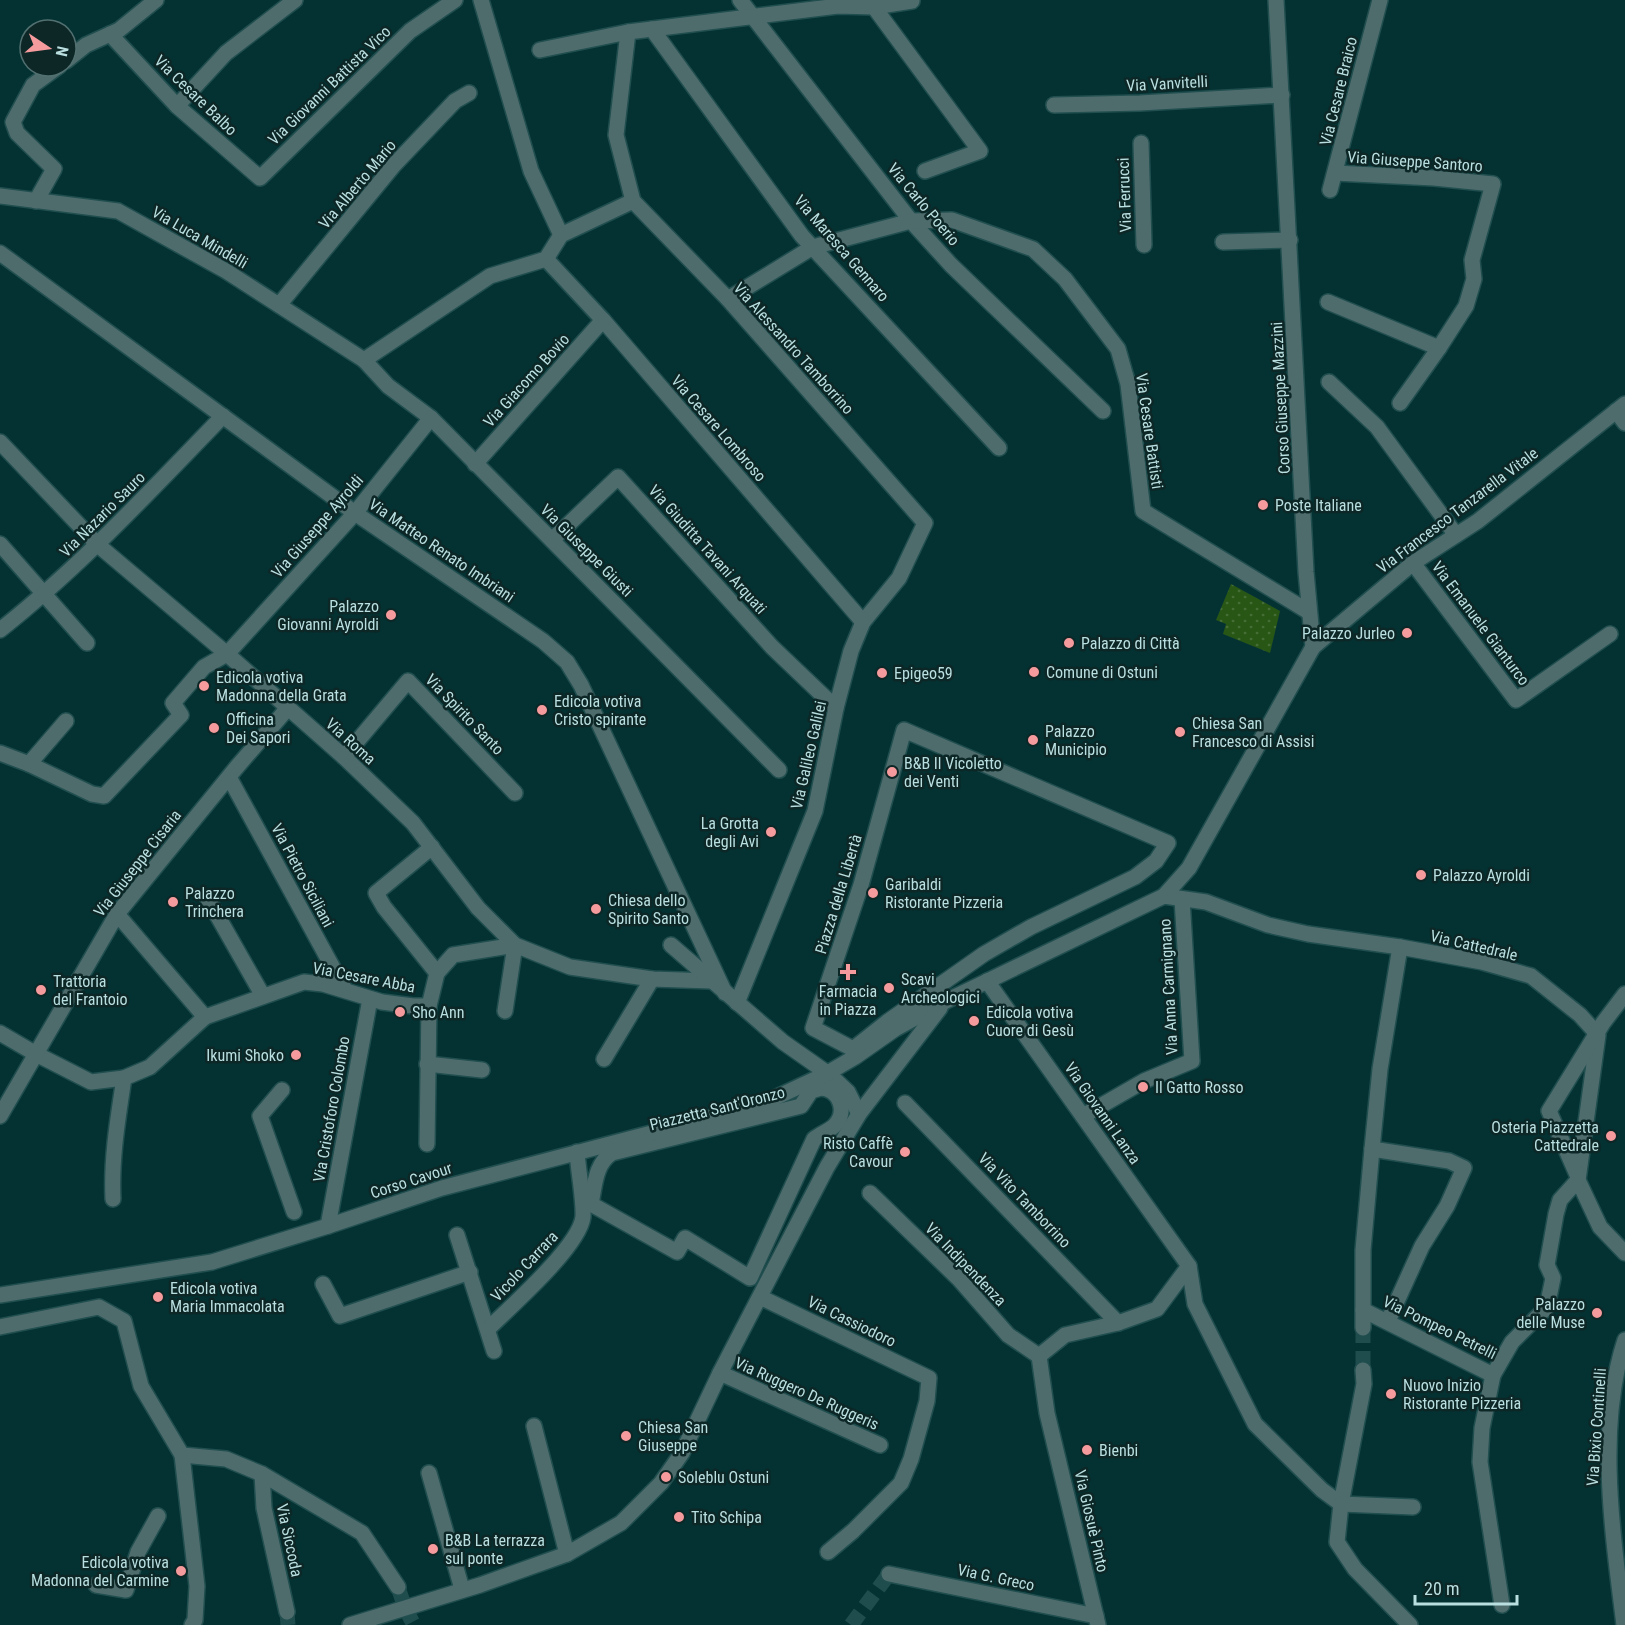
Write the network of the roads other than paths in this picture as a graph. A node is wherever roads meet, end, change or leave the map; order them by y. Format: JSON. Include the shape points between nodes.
{"nodes":[{"id":1,"x":156,"y":0,"type":"edge"},
{"id":2,"x":295,"y":0,"type":"edge"},
{"id":3,"x":455,"y":0,"type":"edge"},
{"id":4,"x":482,"y":0,"type":"edge"},
{"id":5,"x":740,"y":0,"type":"edge"},
{"id":6,"x":1276,"y":0,"type":"edge"},
{"id":7,"x":1380,"y":0,"type":"edge"},
{"id":8,"x":912,"y":1,"type":"edge"},
{"id":9,"x":837,"y":3,"type":"edge"},
{"id":10,"x":874,"y":7,"type":"junction"},
{"id":11,"x":753,"y":17,"type":"junction"},
{"id":12,"x":652,"y":29,"type":"junction"},
{"id":13,"x":628,"y":32,"type":"junction"},
{"id":14,"x":110,"y":34,"type":"junction"},
{"id":15,"x":540,"y":50,"type":"dead end"},
{"id":16,"x":78,"y":51,"type":"edge"},
{"id":17,"x":43,"y":78,"type":"edge"},
{"id":18,"x":469,"y":93,"type":"dead end"},
{"id":19,"x":1282,"y":95,"type":"junction"},
{"id":20,"x":1054,"y":105,"type":"dead end"},
{"id":21,"x":177,"y":106,"type":"junction"},
{"id":22,"x":1141,"y":144,"type":"dead end"},
{"id":23,"x":925,"y":171,"type":"dead end"},
{"id":24,"x":1335,"y":173,"type":"junction"},
{"id":25,"x":260,"y":178,"type":"joint"},
{"id":26,"x":1330,"y":190,"type":"dead end"},
{"id":27,"x":0,"y":196,"type":"edge"},
{"id":28,"x":36,"y":201,"type":"junction"},
{"id":29,"x":633,"y":201,"type":"junction"},
{"id":30,"x":911,"y":221,"type":"junction"},
{"id":31,"x":561,"y":235,"type":"junction"},
{"id":32,"x":1290,"y":240,"type":"junction"},
{"id":33,"x":1223,"y":242,"type":"dead end"},
{"id":34,"x":1143,"y":245,"type":"dead end"},
{"id":35,"x":813,"y":247,"type":"junction"},
{"id":36,"x":0,"y":253,"type":"edge"},
{"id":37,"x":546,"y":259,"type":"junction"},
{"id":38,"x":728,"y":299,"type":"junction"},
{"id":39,"x":1328,"y":302,"type":"dead end"},
{"id":40,"x":279,"y":305,"type":"junction"},
{"id":41,"x":603,"y":320,"type":"junction"},
{"id":42,"x":1439,"y":348,"type":"junction"},
{"id":43,"x":364,"y":360,"type":"junction"},
{"id":44,"x":1329,"y":382,"type":"dead end"},
{"id":45,"x":1400,"y":403,"type":"dead end"},
{"id":46,"x":1103,"y":411,"type":"dead end"},
{"id":47,"x":1622,"y":413,"type":"edge"},
{"id":48,"x":223,"y":416,"type":"junction"},
{"id":49,"x":430,"y":417,"type":"junction"},
{"id":50,"x":0,"y":442,"type":"edge"},
{"id":51,"x":999,"y":448,"type":"dead end"},
{"id":52,"x":475,"y":464,"type":"junction"},
{"id":53,"x":355,"y":513,"type":"junction"},
{"id":54,"x":925,"y":523,"type":"joint"},
{"id":55,"x":1456,"y":535,"type":"junction"},
{"id":56,"x":552,"y":540,"type":"junction"},
{"id":57,"x":0,"y":544,"type":"edge"},
{"id":58,"x":98,"y":545,"type":"junction"},
{"id":59,"x":1413,"y":563,"type":"junction"},
{"id":60,"x":45,"y":594,"type":"junction"},
{"id":61,"x":1309,"y":612,"type":"junction"},
{"id":62,"x":863,"y":622,"type":"junction"},
{"id":63,"x":0,"y":630,"type":"edge"},
{"id":64,"x":1610,"y":634,"type":"dead end"},
{"id":65,"x":87,"y":643,"type":"dead end"},
{"id":66,"x":1313,"y":646,"type":"junction"},
{"id":67,"x":227,"y":654,"type":"junction"},
{"id":68,"x":836,"y":708,"type":"junction"},
{"id":69,"x":287,"y":709,"type":"junction"},
{"id":70,"x":66,"y":721,"type":"dead end"},
{"id":71,"x":0,"y":753,"type":"edge"},
{"id":72,"x":344,"y":758,"type":"junction"},
{"id":73,"x":29,"y":764,"type":"junction"},
{"id":74,"x":779,"y":770,"type":"dead end"},
{"id":75,"x":229,"y":777,"type":"junction"},
{"id":76,"x":515,"y":793,"type":"dead end"},
{"id":77,"x":432,"y":847,"type":"junction"},
{"id":78,"x":1135,"y":877,"type":"joint"},
{"id":79,"x":1164,"y":896,"type":"junction"},
{"id":80,"x":207,"y":899,"type":"dead end"},
{"id":81,"x":1182,"y":899,"type":"junction"},
{"id":82,"x":117,"y":914,"type":"junction"},
{"id":83,"x":515,"y":945,"type":"junction"},
{"id":84,"x":670,"y":945,"type":"dead end"},
{"id":85,"x":1400,"y":947,"type":"junction"},
{"id":86,"x":437,"y":973,"type":"junction"},
{"id":87,"x":652,"y":979,"type":"junction"},
{"id":88,"x":711,"y":981,"type":"junction"},
{"id":89,"x":987,"y":981,"type":"junction"},
{"id":90,"x":345,"y":990,"type":"junction"},
{"id":91,"x":1625,"y":994,"type":"edge"},
{"id":92,"x":263,"y":996,"type":"junction"},
{"id":93,"x":731,"y":998,"type":"junction"},
{"id":94,"x":370,"y":999,"type":"junction"},
{"id":95,"x":945,"y":1001,"type":"junction"},
{"id":96,"x":429,"y":1006,"type":"junction"},
{"id":97,"x":505,"y":1011,"type":"dead end"},
{"id":98,"x":205,"y":1017,"type":"junction"},
{"id":99,"x":0,"y":1033,"type":"edge"},
{"id":100,"x":1598,"y":1035,"type":"junction"},
{"id":101,"x":36,"y":1054,"type":"junction"},
{"id":102,"x":604,"y":1059,"type":"dead end"},
{"id":103,"x":428,"y":1065,"type":"junction"},
{"id":104,"x":482,"y":1070,"type":"dead end"},
{"id":105,"x":826,"y":1074,"type":"junction"},
{"id":106,"x":124,"y":1078,"type":"junction"},
{"id":107,"x":282,"y":1089,"type":"dead end"},
{"id":108,"x":905,"y":1103,"type":"dead end"},
{"id":109,"x":860,"y":1114,"type":"junction"},
{"id":110,"x":0,"y":1116,"type":"edge"},
{"id":111,"x":1083,"y":1116,"type":"junction"},
{"id":112,"x":427,"y":1144,"type":"dead end"},
{"id":113,"x":1372,"y":1149,"type":"junction"},
{"id":114,"x":577,"y":1152,"type":"junction"},
{"id":115,"x":1578,"y":1178,"type":"junction"},
{"id":116,"x":870,"y":1193,"type":"dead end"},
{"id":117,"x":113,"y":1199,"type":"dead end"},
{"id":118,"x":591,"y":1204,"type":"joint"},
{"id":119,"x":294,"y":1212,"type":"dead end"},
{"id":120,"x":328,"y":1226,"type":"junction"},
{"id":121,"x":458,"y":1235,"type":"dead end"},
{"id":122,"x":1625,"y":1253,"type":"edge"},
{"id":123,"x":1189,"y":1266,"type":"junction"},
{"id":124,"x":470,"y":1272,"type":"junction"},
{"id":125,"x":323,"y":1284,"type":"dead end"},
{"id":126,"x":0,"y":1295,"type":"edge"},
{"id":127,"x":760,"y":1297,"type":"junction"},
{"id":128,"x":1363,"y":1310,"type":"junction"},
{"id":129,"x":1388,"y":1321,"type":"junction"},
{"id":130,"x":1118,"y":1323,"type":"junction"},
{"id":131,"x":0,"y":1326,"type":"edge"},
{"id":132,"x":1363,"y":1328,"type":"tunnel mouth"},
{"id":133,"x":488,"y":1329,"type":"junction"},
{"id":134,"x":1625,"y":1340,"type":"edge"},
{"id":135,"x":494,"y":1351,"type":"dead end"},
{"id":136,"x":1039,"y":1356,"type":"junction"},
{"id":137,"x":1363,"y":1370,"type":"tunnel mouth"},
{"id":138,"x":720,"y":1373,"type":"junction"},
{"id":139,"x":1493,"y":1375,"type":"junction"},
{"id":140,"x":534,"y":1426,"type":"dead end"},
{"id":141,"x":880,"y":1445,"type":"dead end"},
{"id":142,"x":182,"y":1455,"type":"junction"},
{"id":143,"x":429,"y":1473,"type":"dead end"},
{"id":144,"x":262,"y":1474,"type":"junction"},
{"id":145,"x":1341,"y":1504,"type":"junction"},
{"id":146,"x":1413,"y":1507,"type":"dead end"},
{"id":147,"x":158,"y":1516,"type":"dead end"},
{"id":148,"x":828,"y":1552,"type":"dead end"},
{"id":149,"x":567,"y":1554,"type":"junction"},
{"id":150,"x":889,"y":1574,"type":"dead end"},
{"id":151,"x":96,"y":1585,"type":"dead end"},
{"id":152,"x":398,"y":1587,"type":"tunnel mouth"},
{"id":153,"x":462,"y":1589,"type":"junction"},
{"id":154,"x":1502,"y":1605,"type":"dead end"},
{"id":155,"x":287,"y":1612,"type":"tunnel mouth"},
{"id":156,"x":1097,"y":1621,"type":"edge"},
{"id":157,"x":192,"y":1625,"type":"edge"},
{"id":158,"x":350,"y":1625,"type":"edge"},
{"id":159,"x":1410,"y":1625,"type":"edge"},
{"id":160,"x":1624,"y":1625,"type":"edge"}],
"edges":[{"from":1,"to":14,"type":"street"},
{"from":2,"to":21,"type":"street","via":[[226,53]]},
{"from":3,"to":25,"type":"street","name":"Via Giovanni Battista Vico","via":[[410,31]]},
{"from":4,"to":31,"type":"street","via":[[531,171]]},
{"from":5,"to":11,"type":"street","name":"Via Carlo Poerio"},
{"from":6,"to":19,"type":"street","name":"Corso Giuseppe Mazzini"},
{"from":7,"to":24,"type":"street","name":"Via Cesare Braico"},
{"from":8,"to":10,"type":"street"},
{"from":9,"to":10,"type":"street"},
{"from":9,"to":11,"type":"street"},
{"from":10,"to":23,"type":"street","via":[[980,151]]},
{"from":11,"to":12,"type":"street"},
{"from":11,"to":30,"type":"street","name":"Via Carlo Poerio"},
{"from":12,"to":13,"type":"street"},
{"from":12,"to":35,"type":"street","name":"Via Maresca Gennaro"},
{"from":13,"to":15,"type":"street"},
{"from":13,"to":29,"type":"street","via":[[616,135]]},
{"from":14,"to":16,"type":"street"},
{"from":14,"to":21,"type":"street","name":"Via Cesare Balbo"},
{"from":17,"to":28,"type":"street","via":[[33,85],[13,122],[17,133],[54,169]]},
{"from":18,"to":40,"type":"street","name":"Via Alberto Mario","via":[[455,101],[394,165]]},
{"from":19,"to":20,"type":"street","name":"Via Vanvitelli"},
{"from":19,"to":32,"type":"street","name":"Corso Giuseppe Mazzini"},
{"from":21,"to":25,"type":"street","name":"Via Cesare Balbo"},
{"from":22,"to":34,"type":"street","name":"Via Ferrucci"},
{"from":24,"to":26,"type":"street","name":"Via Cesare Braico"},
{"from":24,"to":42,"type":"street","name":"Via Giuseppe Santoro","via":[[1493,184],[1472,260],[1474,279],[1466,306]]},
{"from":27,"to":28,"type":"street","name":"Via Luca Mindelli"},
{"from":28,"to":40,"type":"street","name":"Via Luca Mindelli","via":[[118,211]]},
{"from":29,"to":31,"type":"street"},
{"from":29,"to":38,"type":"street","name":"Via Alessandro Tamborrino"},
{"from":30,"to":35,"type":"street"},
{"from":30,"to":46,"type":"street","name":"Via Carlo Poerio","via":[[951,265]]},
{"from":30,"to":61,"type":"street","name":"Via Cesare Battisti","via":[[952,220],[1033,249],[1065,279],[1118,349],[1128,384],[1143,511]]},
{"from":31,"to":37,"type":"street"},
{"from":32,"to":33,"type":"street"},
{"from":32,"to":61,"type":"street","name":"Corso Giuseppe Mazzini"},
{"from":35,"to":38,"type":"street"},
{"from":35,"to":51,"type":"street","name":"Via Maresca Gennaro"},
{"from":36,"to":48,"type":"street","name":"Via Matteo Renato Imbriani"},
{"from":37,"to":41,"type":"street","name":"Via Cesare Lombroso"},
{"from":37,"to":43,"type":"street","via":[[490,276]]},
{"from":38,"to":54,"type":"street","name":"Via Alessandro Tamborrino"},
{"from":39,"to":42,"type":"street"},
{"from":40,"to":43,"type":"street","name":"Via Luca Mindelli"},
{"from":41,"to":52,"type":"street","name":"Via Giacomo Bovio"},
{"from":41,"to":62,"type":"street","name":"Via Cesare Lombroso"},
{"from":42,"to":45,"type":"street"},
{"from":43,"to":49,"type":"street","name":"Via Giuseppe Giusti","via":[[388,386]]},
{"from":44,"to":55,"type":"street","via":[[1377,427]]},
{"from":47,"to":55,"type":"street","name":"Via Francesco Tanzarella Vitale"},
{"from":48,"to":53,"type":"street","name":"Via Matteo Renato Imbriani"},
{"from":48,"to":58,"type":"street","name":"Via Nazario Sauro"},
{"from":49,"to":52,"type":"street","name":"Via Giuseppe Giusti"},
{"from":49,"to":53,"type":"street","name":"Via Giuseppe Ayroldi"},
{"from":50,"to":58,"type":"street","name":"Via Roma"},
{"from":52,"to":56,"type":"street","name":"Via Giuseppe Giusti"},
{"from":53,"to":67,"type":"street","name":"Via Giuseppe Ayroldi"},
{"from":53,"to":93,"type":"street","name":"Via Matteo Renato Imbriani","via":[[543,641],[567,662]]},
{"from":54,"to":62,"type":"street","name":"Via Galileo Galilei","via":[[899,578]]},
{"from":55,"to":59,"type":"street","name":"Via Francesco Tanzarella Vitale"},
{"from":56,"to":68,"type":"street","name":"Via Giuditta Tavani Arquati","via":[[618,477],[771,647]]},
{"from":56,"to":74,"type":"street","name":"Via Giuseppe Giusti"},
{"from":57,"to":60,"type":"street"},
{"from":58,"to":60,"type":"street","name":"Via Nazario Sauro"},
{"from":58,"to":67,"type":"street","name":"Via Roma"},
{"from":59,"to":64,"type":"street","name":"Via Emanuele Gianturco","via":[[1516,700]]},
{"from":59,"to":66,"type":"street","name":"Via Francesco Tanzarella Vitale"},
{"from":60,"to":63,"type":"street","name":"Via Nazario Sauro"},
{"from":60,"to":65,"type":"street"},
{"from":61,"to":66,"type":"street","name":"Corso Giuseppe Mazzini"},
{"from":62,"to":68,"type":"street","name":"Via Galileo Galilei","via":[[850,651]]},
{"from":66,"to":79,"type":"street","via":[[1189,868]]},
{"from":67,"to":69,"type":"street","name":"Via Roma"},
{"from":67,"to":73,"type":"street","name":"Via Giuseppe Ayroldi","via":[[204,667],[173,703],[181,715],[104,796]]},
{"from":68,"to":93,"type":"street","name":"Via Galileo Galilei","via":[[815,811]]},
{"from":69,"to":72,"type":"street","name":"Via Roma"},
{"from":69,"to":75,"type":"street","name":"Via Giuseppe Cisaria"},
{"from":70,"to":73,"type":"street"},
{"from":71,"to":73,"type":"street"},
{"from":72,"to":76,"type":"street","name":"Via Spirito Santo","via":[[408,681]]},
{"from":72,"to":77,"type":"street","name":"Via Roma","via":[[413,823]]},
{"from":75,"to":82,"type":"street","name":"Via Giuseppe Cisaria"},
{"from":75,"to":90,"type":"street","name":"Via Pietro Siciliani"},
{"from":77,"to":83,"type":"street","name":"Via Roma","via":[[478,908]]},
{"from":77,"to":86,"type":"street","via":[[376,893]]},
{"from":78,"to":78,"type":"street","name":"Piazza della Libertà","via":[[1156,861],[1168,843],[904,730],[861,885],[813,1028],[853,1049],[984,954]]},
{"from":79,"to":81,"type":"street","name":"Via Cattedrale"},
{"from":79,"to":89,"type":"street"},
{"from":80,"to":92,"type":"street"},
{"from":81,"to":85,"type":"street","name":"Via Cattedrale","via":[[1206,902],[1268,925],[1308,934]]},
{"from":81,"to":111,"type":"street","name":"Via Anna Carmignano","via":[[1192,1061],[1144,1081]]},
{"from":82,"to":98,"type":"street"},
{"from":82,"to":101,"type":"street","name":"Via Giuseppe Cisaria"},
{"from":83,"to":86,"type":"street","name":"Via Cesare Abba","via":[[453,956]]},
{"from":83,"to":87,"type":"street","name":"Via Roma","via":[[570,966]]},
{"from":83,"to":97,"type":"street"},
{"from":84,"to":88,"type":"street"},
{"from":85,"to":100,"type":"street","name":"Via Cattedrale","via":[[1482,962],[1531,976],[1580,1015]]},
{"from":85,"to":113,"type":"street","via":[[1380,1069]]},
{"from":86,"to":96,"type":"street","name":"Via Cesare Abba"},
{"from":87,"to":88,"type":"street","name":"Via Roma"},
{"from":87,"to":102,"type":"street"},
{"from":88,"to":93,"type":"street"},
{"from":89,"to":95,"type":"street"},
{"from":89,"to":111,"type":"street","name":"Via Giovanni Lanza"},
{"from":90,"to":92,"type":"street","name":"Via Cesare Abba","via":[[304,982]]},
{"from":90,"to":94,"type":"street","name":"Via Cesare Abba"},
{"from":91,"to":100,"type":"street"},
{"from":92,"to":98,"type":"street","name":"Via Cesare Abba"},
{"from":93,"to":105,"type":"street"},
{"from":94,"to":96,"type":"street","name":"Via Cesare Abba"},
{"from":94,"to":120,"type":"street","name":"Via Cristoforo Colombo"},
{"from":95,"to":105,"type":"street","name":"Corso Cavour"},
{"from":95,"to":109,"type":"street"},
{"from":96,"to":103,"type":"street"},
{"from":98,"to":106,"type":"street","via":[[150,1067]]},
{"from":99,"to":101,"type":"street"},
{"from":100,"to":115,"type":"street"},
{"from":100,"to":115,"type":"street","via":[[1549,1111]]},
{"from":101,"to":106,"type":"street","via":[[91,1082]]},
{"from":101,"to":110,"type":"street","name":"Via Giuseppe Cisaria"},
{"from":103,"to":104,"type":"street"},
{"from":103,"to":112,"type":"street"},
{"from":105,"to":109,"type":"street","via":[[848,1092]]},
{"from":105,"to":114,"type":"street","name":"Corso Cavour","via":[[762,1104]]},
{"from":106,"to":117,"type":"street"},
{"from":107,"to":119,"type":"street","via":[[260,1116]]},
{"from":108,"to":130,"type":"street","name":"Via Vito Tamborrino"},
{"from":109,"to":127,"type":"street","via":[[827,1167]]},
{"from":111,"to":123,"type":"street","name":"Via Giovanni Lanza"},
{"from":113,"to":128,"type":"street","via":[[1363,1250]]},
{"from":113,"to":129,"type":"street","via":[[1449,1161],[1464,1168]]},
{"from":114,"to":120,"type":"street","name":"Corso Cavour","via":[[441,1188]]},
{"from":114,"to":133,"type":"street","name":"Vicolo Carrara","via":[[583,1217],[576,1237]]},
{"from":115,"to":122,"type":"street","via":[[1600,1227]]},
{"from":115,"to":139,"type":"street","name":"Via Pompeo Petrelli","via":[[1560,1200],[1556,1214],[1547,1265],[1553,1278],[1547,1306],[1512,1342]]},
{"from":116,"to":136,"type":"street","name":"Via Indipendenza","via":[[971,1292],[1008,1335]]},
{"from":118,"to":118,"type":"street","name":"Piazzetta Sant'Oronzo","via":[[598,1171],[603,1159],[612,1153],[801,1106],[811,1091],[821,1088],[836,1095],[840,1114],[835,1126],[814,1139],[750,1278],[685,1238],[677,1252]]},
{"from":120,"to":126,"type":"street","name":"Corso Cavour","via":[[212,1262]]},
{"from":121,"to":124,"type":"street"},
{"from":123,"to":130,"type":"street","via":[[1157,1309]]},
{"from":123,"to":145,"type":"street","via":[[1194,1304],[1255,1424]]},
{"from":124,"to":125,"type":"street","via":[[340,1316]]},
{"from":124,"to":133,"type":"street"},
{"from":127,"to":138,"type":"street"},
{"from":127,"to":148,"type":"street","name":"Via Cassiodoro","via":[[929,1378],[927,1401],[901,1483]]},
{"from":128,"to":129,"type":"street","name":"Via Pompeo Petrelli"},
{"from":128,"to":132,"type":"street"},
{"from":129,"to":139,"type":"street","name":"Via Pompeo Petrelli"},
{"from":130,"to":136,"type":"street","via":[[1065,1335]]},
{"from":131,"to":142,"type":"street","via":[[99,1307],[124,1321],[141,1386]]},
{"from":133,"to":135,"type":"street"},
{"from":134,"to":160,"type":"street","name":"Via Bixio Continelli","via":[[1612,1407],[1610,1446],[1610,1510]]},
{"from":136,"to":156,"type":"street","name":"Via Giosuè Pinto","via":[[1047,1413]]},
{"from":137,"to":145,"type":"street","via":[[1364,1384]]},
{"from":138,"to":141,"type":"street","name":"Via Ruggero De Ruggeris"},
{"from":138,"to":149,"type":"street","via":[[682,1453],[661,1483],[621,1523]]},
{"from":139,"to":154,"type":"street","via":[[1482,1428],[1480,1462]]},
{"from":140,"to":149,"type":"street"},
{"from":142,"to":144,"type":"street","via":[[226,1459]]},
{"from":142,"to":157,"type":"street","via":[[197,1586]]},
{"from":143,"to":153,"type":"street"},
{"from":144,"to":152,"type":"street","via":[[362,1533]]},
{"from":144,"to":155,"type":"street","name":"Via Siccoda","via":[[264,1508]]},
{"from":145,"to":146,"type":"street"},
{"from":145,"to":159,"type":"street","via":[[1336,1542],[1355,1569]]},
{"from":147,"to":151,"type":"street","via":[[138,1552],[126,1590]]},
{"from":149,"to":153,"type":"street"},
{"from":150,"to":156,"type":"street","name":"Via G. Greco"},
{"from":153,"to":158,"type":"street"}]}
